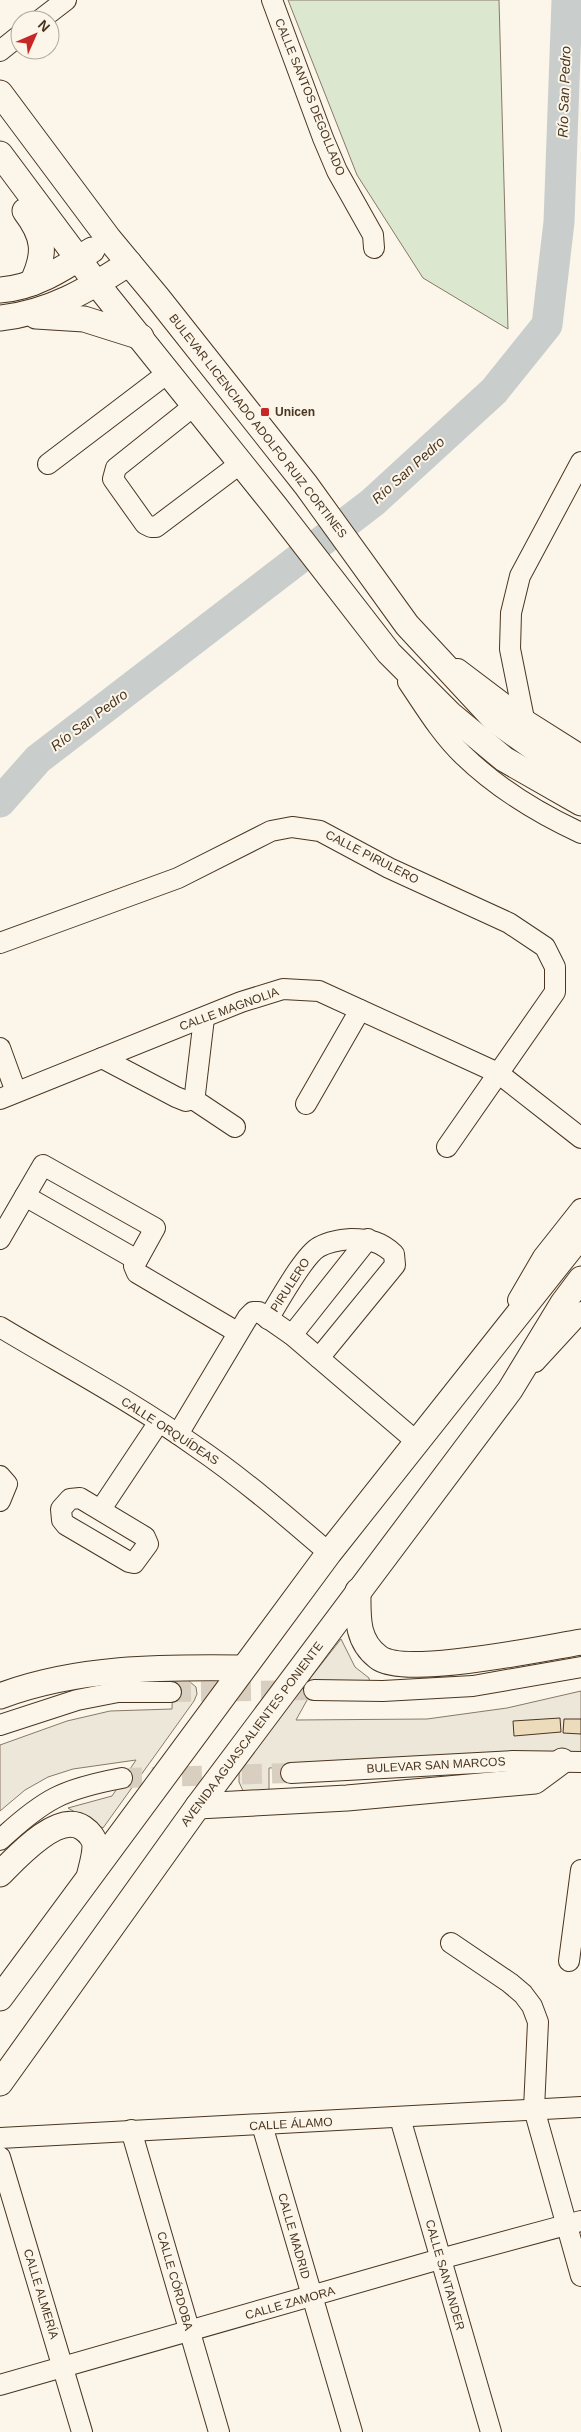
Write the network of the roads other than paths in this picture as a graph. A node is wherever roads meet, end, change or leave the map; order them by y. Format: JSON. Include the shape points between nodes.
{"nodes":[{"id":1,"x":66,"y":0,"type":"edge"},
{"id":2,"x":272,"y":0,"type":"edge"},
{"id":3,"x":53,"y":10,"type":"edge"},
{"id":4,"x":0,"y":92,"type":"edge"},
{"id":5,"x":0,"y":156,"type":"edge"},
{"id":6,"x":109,"y":239,"type":"junction"},
{"id":7,"x":374,"y":248,"type":"dead end"},
{"id":8,"x":78,"y":259,"type":"junction"},
{"id":9,"x":129,"y":263,"type":"junction"},
{"id":10,"x":32,"y":283,"type":"junction"},
{"id":11,"x":97,"y":284,"type":"junction"},
{"id":12,"x":0,"y":290,"type":"edge"},
{"id":13,"x":12,"y":317,"type":"edge"},
{"id":14,"x":141,"y":337,"type":"junction"},
{"id":15,"x":169,"y":372,"type":"junction"},
{"id":16,"x":195,"y":405,"type":"junction"},
{"id":17,"x":581,"y":462,"type":"edge"},
{"id":18,"x":241,"y":463,"type":"junction"},
{"id":19,"x":48,"y":464,"type":"dead end"},
{"id":20,"x":431,"y":651,"type":"junction"},
{"id":21,"x":389,"y":654,"type":"junction"},
{"id":22,"x":524,"y":719,"type":"junction"},
{"id":23,"x":581,"y":756,"type":"edge"},
{"id":24,"x":581,"y":778,"type":"edge"},
{"id":25,"x":581,"y":803,"type":"edge"},
{"id":26,"x":581,"y":833,"type":"edge"},
{"id":27,"x":0,"y":943,"type":"edge"},
{"id":28,"x":360,"y":1010,"type":"junction"},
{"id":29,"x":204,"y":1018,"type":"junction"},
{"id":30,"x":0,"y":1048,"type":"edge"},
{"id":31,"x":102,"y":1058,"type":"junction"},
{"id":32,"x":498,"y":1073,"type":"junction"},
{"id":33,"x":8,"y":1095,"type":"edge"},
{"id":34,"x":192,"y":1099,"type":"junction"},
{"id":35,"x":306,"y":1104,"type":"dead end"},
{"id":36,"x":235,"y":1127,"type":"dead end"},
{"id":37,"x":581,"y":1138,"type":"edge"},
{"id":38,"x":447,"y":1147,"type":"dead end"},
{"id":39,"x":24,"y":1196,"type":"junction"},
{"id":40,"x":581,"y":1209,"type":"edge"},
{"id":41,"x":581,"y":1235,"type":"edge"},
{"id":42,"x":0,"y":1239,"type":"edge"},
{"id":43,"x":368,"y":1239,"type":"junction"},
{"id":44,"x":137,"y":1260,"type":"junction"},
{"id":45,"x":581,"y":1279,"type":"edge"},
{"id":46,"x":580,"y":1315,"type":"edge"},
{"id":47,"x":268,"y":1319,"type":"junction"},
{"id":48,"x":0,"y":1326,"type":"edge"},
{"id":49,"x":237,"y":1332,"type":"junction"},
{"id":50,"x":292,"y":1335,"type":"junction"},
{"id":51,"x":486,"y":1355,"type":"junction"},
{"id":52,"x":319,"y":1358,"type":"junction"},
{"id":53,"x":510,"y":1390,"type":"junction"},
{"id":54,"x":159,"y":1422,"type":"junction"},
{"id":55,"x":178,"y":1434,"type":"junction"},
{"id":56,"x":416,"y":1442,"type":"junction"},
{"id":57,"x":0,"y":1476,"type":"edge"},
{"id":58,"x":0,"y":1501,"type":"edge"},
{"id":59,"x":101,"y":1510,"type":"dead end"},
{"id":60,"x":329,"y":1553,"type":"junction"},
{"id":61,"x":358,"y":1591,"type":"junction"},
{"id":62,"x":581,"y":1642,"type":"edge"},
{"id":63,"x":242,"y":1668,"type":"junction"},
{"id":64,"x":581,"y":1668,"type":"edge"},
{"id":65,"x":314,"y":1690,"type":"tunnel mouth"},
{"id":66,"x":171,"y":1692,"type":"tunnel mouth"},
{"id":67,"x":0,"y":1696,"type":"edge"},
{"id":68,"x":0,"y":1724,"type":"edge"},
{"id":69,"x":571,"y":1762,"type":"edge"},
{"id":70,"x":291,"y":1773,"type":"tunnel mouth"},
{"id":71,"x":122,"y":1778,"type":"tunnel mouth"},
{"id":72,"x":198,"y":1806,"type":"junction"},
{"id":73,"x":0,"y":1840,"type":"edge"},
{"id":74,"x":581,"y":1870,"type":"edge"},
{"id":75,"x":0,"y":1874,"type":"edge"},
{"id":76,"x":90,"y":1874,"type":"junction"},
{"id":77,"x":451,"y":1943,"type":"dead end"},
{"id":78,"x":569,"y":1961,"type":"dead end"},
{"id":79,"x":0,"y":1998,"type":"edge"},
{"id":80,"x":0,"y":2083,"type":"edge"},
{"id":81,"x":581,"y":2107,"type":"edge"},
{"id":82,"x":534,"y":2109,"type":"junction"},
{"id":83,"x":400,"y":2118,"type":"junction"},
{"id":84,"x":262,"y":2125,"type":"junction"},
{"id":85,"x":131,"y":2130,"type":"junction"},
{"id":86,"x":0,"y":2138,"type":"edge"},
{"id":87,"x":0,"y":2157,"type":"edge"},
{"id":88,"x":574,"y":2223,"type":"edge"},
{"id":89,"x":440,"y":2259,"type":"junction"},
{"id":90,"x":581,"y":2276,"type":"edge"},
{"id":91,"x":312,"y":2297,"type":"junction"},
{"id":92,"x":189,"y":2331,"type":"junction"},
{"id":93,"x":63,"y":2367,"type":"junction"},
{"id":94,"x":0,"y":2385,"type":"edge"},
{"id":95,"x":82,"y":2432,"type":"edge"},
{"id":96,"x":219,"y":2432,"type":"edge"},
{"id":97,"x":352,"y":2432,"type":"edge"},
{"id":98,"x":491,"y":2432,"type":"edge"}],
"edges":[{"from":1,"to":3,"type":"street"},
{"from":2,"to":7,"type":"street","name":"CALLE SANTOS DEGOLLADO","via":[[323,138],[337,171],[373,235]]},
{"from":4,"to":6,"type":"main road","name":"BULEVAR LICENCIADO ADOLFO RUIZ CORTINES"},
{"from":5,"to":8,"type":"main road"},
{"from":5,"to":10,"type":"main road","via":[[16,199],[42,240],[39,268]]},
{"from":6,"to":8,"type":"main road"},
{"from":6,"to":9,"type":"main road","name":"BULEVAR LICENCIADO ADOLFO RUIZ CORTINES"},
{"from":8,"to":10,"type":"main road","via":[[47,278]]},
{"from":8,"to":11,"type":"main road"},
{"from":9,"to":11,"type":"main road"},
{"from":9,"to":20,"type":"main road","name":"BULEVAR LICENCIADO ADOLFO RUIZ CORTINES","via":[[306,485],[407,624]]},
{"from":10,"to":12,"type":"main road"},
{"from":11,"to":13,"type":"main road","via":[[61,303]]},
{"from":11,"to":14,"type":"main road"},
{"from":13,"to":14,"type":"main road","via":[[84,319]]},
{"from":14,"to":15,"type":"main road"},
{"from":15,"to":16,"type":"main road"},
{"from":15,"to":19,"type":"street"},
{"from":16,"to":18,"type":"main road"},
{"from":16,"to":18,"type":"street","via":[[116,468],[113,480],[145,524],[156,527]]},
{"from":17,"to":22,"type":"street","via":[[520,576],[511,613],[510,649]]},
{"from":18,"to":21,"type":"main road"},
{"from":20,"to":22,"type":"street"},
{"from":20,"to":24,"type":"main road","name":"BULEVAR LICENCIADO ADOLFO RUIZ CORTINES","via":[[496,720]]},
{"from":21,"to":25,"type":"main road","via":[[450,714],[504,759]]},
{"from":21,"to":26,"type":"street","via":[[432,719],[463,756],[537,810]]},
{"from":22,"to":23,"type":"street"},
{"from":27,"to":32,"type":"street","name":"CALLE PIRULERO","via":[[178,878],[271,831],[292,827],[320,831],[389,868],[509,923],[544,947],[555,967],[555,992]]},
{"from":28,"to":29,"type":"street","name":"CALLE MAGNOLIA","via":[[319,991],[283,989]]},
{"from":28,"to":32,"type":"street","name":"CALLE MAGNOLIA"},
{"from":28,"to":35,"type":"street"},
{"from":29,"to":31,"type":"street","name":"CALLE MAGNOLIA"},
{"from":29,"to":34,"type":"street","via":[[196,1094]]},
{"from":30,"to":33,"type":"street"},
{"from":31,"to":33,"type":"street","name":"CALLE MAGNOLIA"},
{"from":31,"to":34,"type":"street","via":[[176,1097],[186,1101]]},
{"from":32,"to":37,"type":"street","name":"CALLE MAGNOLIA"},
{"from":32,"to":38,"type":"street","name":"CALLE PIRULERO"},
{"from":34,"to":36,"type":"street"},
{"from":39,"to":42,"type":"street"},
{"from":39,"to":44,"type":"street"},
{"from":39,"to":44,"type":"street","via":[[43,1165],[155,1228]]},
{"from":40,"to":51,"type":"street","via":[[544,1257]]},
{"from":41,"to":51,"type":"main road"},
{"from":43,"to":47,"type":"street","name":"PIRULERO","via":[[338,1240],[318,1247]]},
{"from":43,"to":50,"type":"street"},
{"from":43,"to":52,"type":"street","name":"PIRULERO","via":[[384,1244],[394,1254],[395,1265]]},
{"from":44,"to":49,"type":"street","via":[[134,1266],[137,1273]]},
{"from":45,"to":53,"type":"main road","name":"AVENIDA AGUASCALIENTES PONIENTE"},
{"from":46,"to":53,"type":"street","name":"AVENIDA AGUASCALIENTES PONIENTE"},
{"from":47,"to":49,"type":"street","via":[[259,1312],[253,1312]]},
{"from":47,"to":50,"type":"street","name":"PIRULERO"},
{"from":48,"to":54,"type":"street","name":"CALLE ORQUÍDEAS"},
{"from":49,"to":55,"type":"street"},
{"from":50,"to":52,"type":"street","name":"PIRULERO"},
{"from":51,"to":56,"type":"main road"},
{"from":52,"to":56,"type":"street","name":"PIRULERO"},
{"from":53,"to":61,"type":"main road","name":"AVENIDA AGUASCALIENTES PONIENTE"},
{"from":54,"to":55,"type":"street","name":"CALLE ORQUÍDEAS"},
{"from":54,"to":59,"type":"street"},
{"from":55,"to":60,"type":"street","name":"CALLE ORQUÍDEAS","via":[[251,1486]]},
{"from":56,"to":60,"type":"main road"},
{"from":57,"to":58,"type":"street","via":[[7,1484]]},
{"from":60,"to":63,"type":"main road"},
{"from":61,"to":62,"type":"main road","via":[[361,1636],[380,1659],[397,1664],[432,1665]]},
{"from":61,"to":72,"type":"main road","name":"AVENIDA AGUASCALIENTES PONIENTE"},
{"from":63,"to":67,"type":"main road","via":[[121,1670],[42,1684]]},
{"from":63,"to":76,"type":"main road"},
{"from":64,"to":65,"type":"street","via":[[473,1686],[383,1691]]},
{"from":66,"to":68,"type":"street","via":[[118,1692],[77,1700]]},
{"from":69,"to":70,"type":"street","name":"BULEVAR SAN MARCOS","via":[[513,1761]]},
{"from":69,"to":72,"type":"main road","via":[[535,1781],[348,1798]]},
{"from":71,"to":73,"type":"street","via":[[78,1787],[50,1799]]},
{"from":72,"to":80,"type":"main road","name":"AVENIDA AGUASCALIENTES PONIENTE"},
{"from":74,"to":78,"type":"street"},
{"from":75,"to":76,"type":"main road","via":[[23,1851],[56,1827],[67,1824],[80,1826],[89,1832],[95,1845]]},
{"from":76,"to":79,"type":"main road"},
{"from":77,"to":82,"type":"street","via":[[510,1983],[532,2006],[538,2022]]},
{"from":81,"to":82,"type":"street","name":"CALLE ÁLAMO"},
{"from":82,"to":83,"type":"street","name":"CALLE ÁLAMO"},
{"from":82,"to":88,"type":"street"},
{"from":83,"to":84,"type":"street","name":"CALLE ÁLAMO"},
{"from":83,"to":89,"type":"street","name":"CALLE SANTANDER"},
{"from":84,"to":85,"type":"street","name":"CALLE ÁLAMO"},
{"from":84,"to":91,"type":"street","name":"CALLE MADRID"},
{"from":85,"to":86,"type":"street","name":"CALLE ÁLAMO"},
{"from":85,"to":92,"type":"street","name":"CALLE CÓRDOBA"},
{"from":87,"to":93,"type":"street","name":"CALLE ALMERÍA"},
{"from":88,"to":89,"type":"street","name":"CALLE ZAMORA"},
{"from":88,"to":90,"type":"street"},
{"from":89,"to":91,"type":"street","name":"CALLE ZAMORA"},
{"from":89,"to":98,"type":"street","name":"CALLE SANTANDER"},
{"from":91,"to":92,"type":"street","name":"CALLE ZAMORA"},
{"from":91,"to":97,"type":"street","name":"CALLE MADRID"},
{"from":92,"to":93,"type":"street","name":"CALLE ZAMORA"},
{"from":92,"to":96,"type":"street","name":"CALLE CÓRDOBA"},
{"from":93,"to":94,"type":"street","name":"CALLE ZAMORA"},
{"from":93,"to":95,"type":"street","name":"CALLE ALMERÍA"}]}
